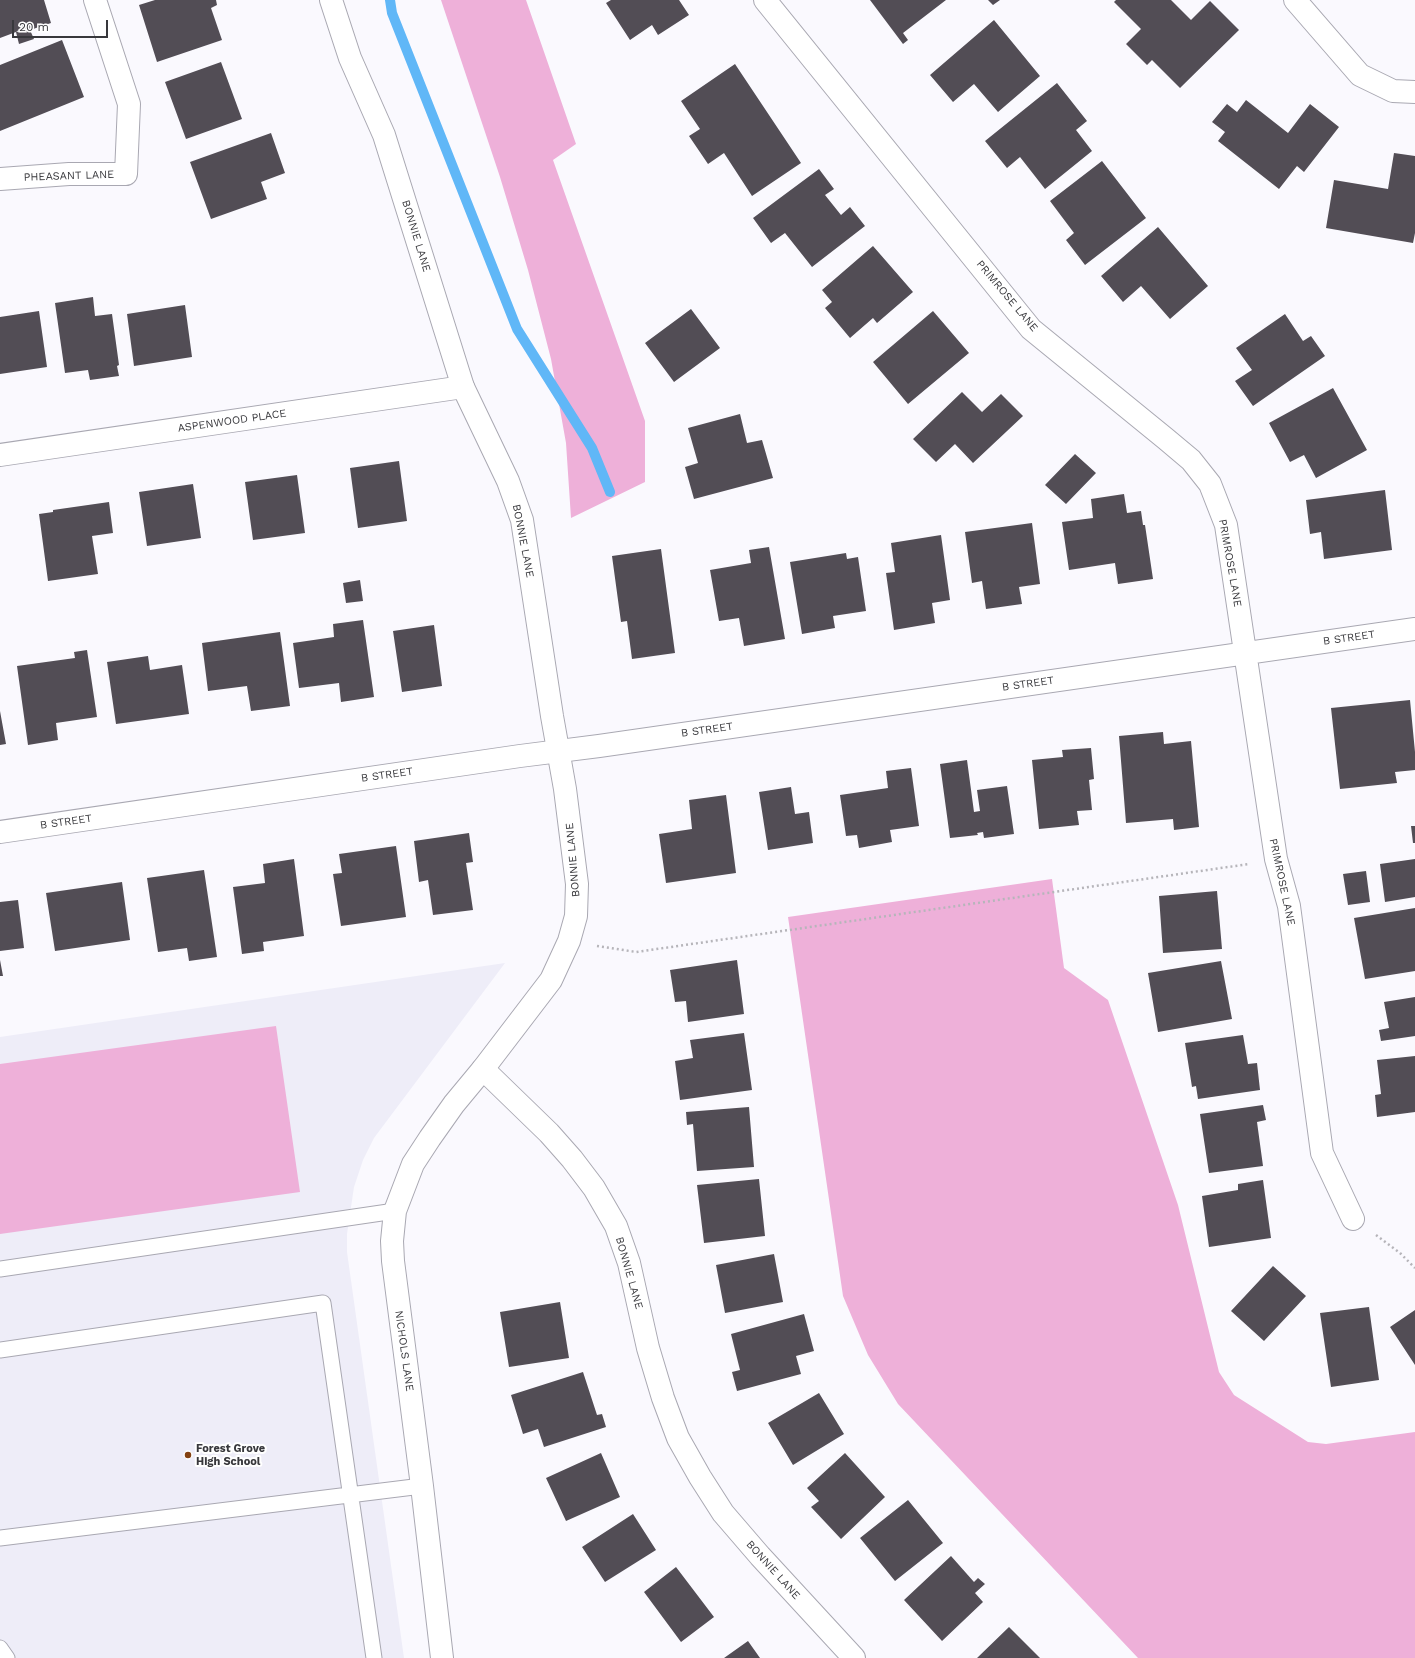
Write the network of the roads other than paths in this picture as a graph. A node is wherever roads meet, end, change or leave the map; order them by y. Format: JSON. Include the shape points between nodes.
{"nodes":[{"id":1,"x":95,"y":0,"type":"edge"},
{"id":2,"x":331,"y":0,"type":"edge"},
{"id":3,"x":765,"y":0,"type":"edge"},
{"id":4,"x":1295,"y":0,"type":"edge"},
{"id":5,"x":1415,"y":92,"type":"edge"},
{"id":6,"x":0,"y":179,"type":"edge"},
{"id":7,"x":463,"y":387,"type":"junction"},
{"id":8,"x":0,"y":455,"type":"edge"},
{"id":9,"x":1415,"y":629,"type":"edge"},
{"id":10,"x":1244,"y":652,"type":"junction"},
{"id":11,"x":558,"y":751,"type":"junction"},
{"id":12,"x":0,"y":832,"type":"edge"},
{"id":13,"x":483,"y":1070,"type":"junction"},
{"id":14,"x":395,"y":1211,"type":"junction"},
{"id":15,"x":1353,"y":1219,"type":"road end"},
{"id":16,"x":0,"y":1269,"type":"edge"},
{"id":17,"x":0,"y":1350,"type":"edge"},
{"id":18,"x":422,"y":1486,"type":"junction"},
{"id":19,"x":351,"y":1495,"type":"junction"},
{"id":20,"x":0,"y":1538,"type":"edge"},
{"id":21,"x":0,"y":1648,"type":"edge"},
{"id":22,"x":8,"y":1658,"type":"edge"},
{"id":23,"x":374,"y":1658,"type":"edge"},
{"id":24,"x":442,"y":1658,"type":"edge"},
{"id":25,"x":854,"y":1658,"type":"edge"}],
"edges":[{"from":1,"to":6,"type":"street","name":"PHEASANT LANE","via":[[129,104],[126,174],[70,174]]},
{"from":2,"to":7,"type":"street","name":"BONNIE LANE","via":[[350,58],[384,135]]},
{"from":3,"to":10,"type":"street","name":"PRIMROSE LANE","via":[[1031,329],[1191,460],[1210,484],[1226,525]]},
{"from":4,"to":5,"type":"street","via":[[1360,75],[1393,91]]},
{"from":7,"to":8,"type":"street","name":"ASPENWOOD PLACE"},
{"from":7,"to":11,"type":"street","name":"BONNIE LANE","via":[[508,481],[522,520]]},
{"from":9,"to":10,"type":"street","name":"B STREET"},
{"from":10,"to":11,"type":"street","name":"B STREET"},
{"from":10,"to":15,"type":"street","name":"PRIMROSE LANE","via":[[1276,859],[1289,906],[1322,1152]]},
{"from":11,"to":12,"type":"street","name":"B STREET"},
{"from":11,"to":13,"type":"street","name":"BONNIE LANE","via":[[577,884],[576,916],[569,941],[551,980]]},
{"from":13,"to":14,"type":"street","name":"NICHOLS LANE","via":[[454,1104],[413,1164]]},
{"from":13,"to":25,"type":"street","name":"BONNIE LANE","via":[[549,1133],[572,1159],[594,1188],[616,1226],[629,1263],[648,1348],[663,1398],[678,1438],[700,1477],[723,1513]]},
{"from":14,"to":16,"type":"lane"},
{"from":14,"to":18,"type":"street","name":"NICHOLS LANE","via":[[393,1261]]},
{"from":17,"to":19,"type":"lane","via":[[323,1303]]},
{"from":18,"to":19,"type":"lane"},
{"from":18,"to":24,"type":"street","name":"NICHOLS LANE"},
{"from":19,"to":20,"type":"lane"},
{"from":19,"to":23,"type":"lane"},
{"from":21,"to":22,"type":"lane"}]}
